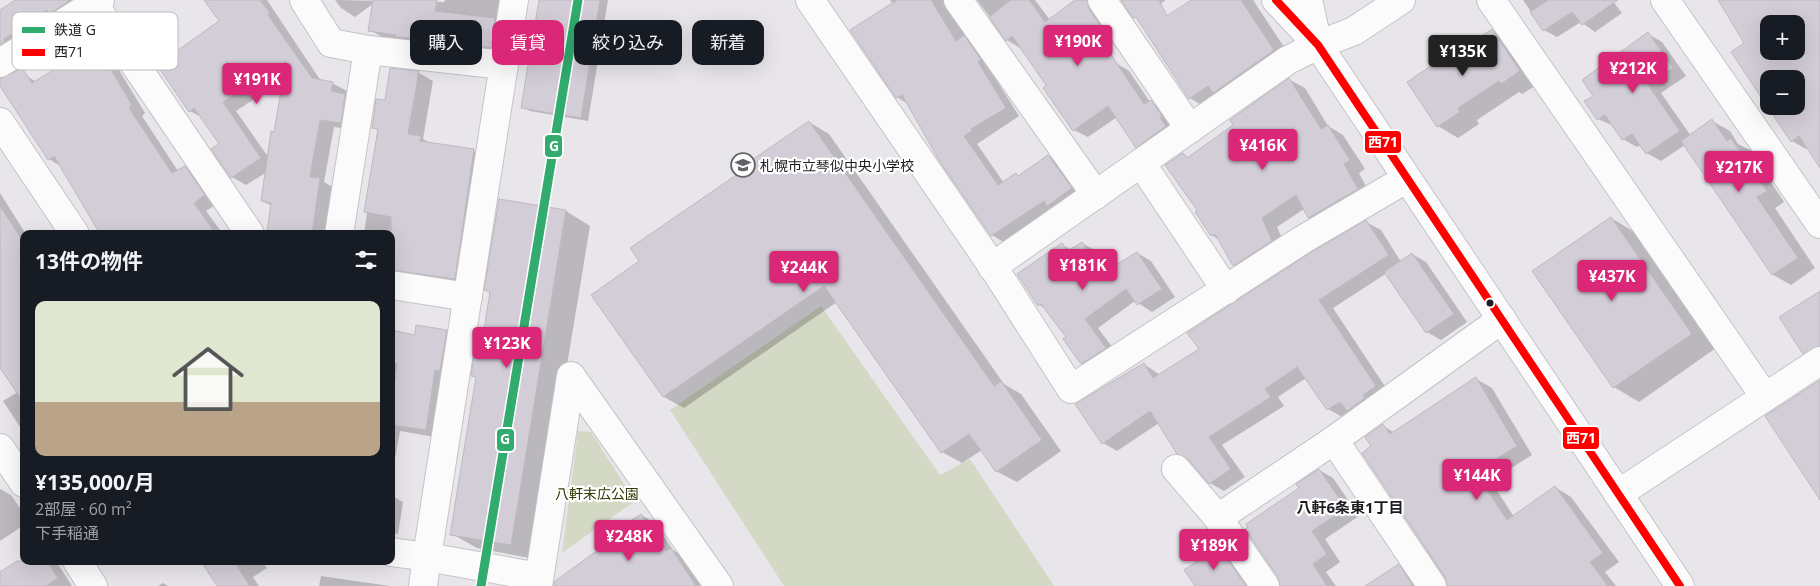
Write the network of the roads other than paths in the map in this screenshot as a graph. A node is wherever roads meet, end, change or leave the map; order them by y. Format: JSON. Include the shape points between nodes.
{"nodes":[{"id":1,"x":304,"y":0,"type":"edge"},
{"id":2,"x":514,"y":0,"type":"edge"},
{"id":3,"x":958,"y":0,"type":"edge"},
{"id":4,"x":1102,"y":0,"type":"edge"},
{"id":5,"x":1276,"y":0,"type":"edge"},
{"id":6,"x":1308,"y":0,"type":"edge"},
{"id":7,"x":1401,"y":0,"type":"edge"},
{"id":8,"x":1491,"y":0,"type":"edge"},
{"id":9,"x":1665,"y":0,"type":"edge"},
{"id":10,"x":97,"y":2,"type":"edge"},
{"id":11,"x":819,"y":3,"type":"edge"},
{"id":12,"x":81,"y":12,"type":"edge"},
{"id":13,"x":511,"y":20,"type":"edge"},
{"id":14,"x":1318,"y":45,"type":"junction"},
{"id":15,"x":368,"y":50,"type":"junction"},
{"id":16,"x":12,"y":55,"type":"edge"},
{"id":17,"x":0,"y":63,"type":"edge"},
{"id":18,"x":492,"y":64,"type":"edge"},
{"id":19,"x":504,"y":65,"type":"edge"},
{"id":20,"x":142,"y":70,"type":"edge"},
{"id":21,"x":0,"y":122,"type":"edge"},
{"id":22,"x":1190,"y":129,"type":"junction"},
{"id":23,"x":1141,"y":164,"type":"junction"},
{"id":24,"x":1406,"y":179,"type":"junction"},
{"id":25,"x":1096,"y":195,"type":"junction"},
{"id":26,"x":1820,"y":224,"type":"edge"},
{"id":27,"x":72,"y":230,"type":"edge"},
{"id":28,"x":247,"y":230,"type":"edge"},
{"id":29,"x":340,"y":230,"type":"edge"},
{"id":30,"x":992,"y":267,"type":"junction"},
{"id":31,"x":395,"y":286,"type":"edge"},
{"id":32,"x":1226,"y":290,"type":"junction"},
{"id":33,"x":468,"y":297,"type":"junction"},
{"id":34,"x":1502,"y":319,"type":"junction"},
{"id":35,"x":1820,"y":361,"type":"edge"},
{"id":36,"x":1765,"y":397,"type":"junction"},
{"id":37,"x":1334,"y":440,"type":"junction"},
{"id":38,"x":8,"y":454,"type":"edge"},
{"id":39,"x":1176,"y":469,"type":"dead end"},
{"id":40,"x":20,"y":476,"type":"edge"},
{"id":41,"x":1618,"y":494,"type":"junction"},
{"id":42,"x":1218,"y":518,"type":"junction"},
{"id":43,"x":395,"y":553,"type":"edge"},
{"id":44,"x":427,"y":557,"type":"junction"},
{"id":45,"x":80,"y":565,"type":"edge"},
{"id":46,"x":539,"y":581,"type":"edge"},
{"id":47,"x":94,"y":586,"type":"edge"},
{"id":48,"x":423,"y":586,"type":"edge"},
{"id":49,"x":719,"y":586,"type":"edge"},
{"id":50,"x":1264,"y":586,"type":"edge"},
{"id":51,"x":1432,"y":586,"type":"edge"},
{"id":52,"x":1680,"y":586,"type":"edge"}],
"edges":[{"from":1,"to":15,"type":"street","via":[[331,43]]},
{"from":2,"to":13,"type":"street"},
{"from":3,"to":25,"type":"street"},
{"from":4,"to":22,"type":"street"},
{"from":5,"to":14,"type":"street"},
{"from":6,"to":14,"type":"street"},
{"from":7,"to":14,"type":"street","via":[[1354,31]]},
{"from":8,"to":36,"type":"street"},
{"from":9,"to":26,"type":"street"},
{"from":10,"to":12,"type":"street"},
{"from":11,"to":30,"type":"street"},
{"from":14,"to":22,"type":"street","via":[[1288,60]]},
{"from":14,"to":24,"type":"street"},
{"from":15,"to":18,"type":"street"},
{"from":15,"to":29,"type":"street"},
{"from":16,"to":17,"type":"street"},
{"from":19,"to":33,"type":"street"},
{"from":20,"to":28,"type":"street"},
{"from":21,"to":27,"type":"street"},
{"from":22,"to":23,"type":"street"},
{"from":23,"to":25,"type":"street"},
{"from":23,"to":32,"type":"street"},
{"from":24,"to":32,"type":"street","via":[[1302,240]]},
{"from":24,"to":34,"type":"street"},
{"from":25,"to":30,"type":"street"},
{"from":30,"to":32,"type":"street","via":[[1071,390]]},
{"from":31,"to":33,"type":"street"},
{"from":33,"to":44,"type":"street"},
{"from":34,"to":37,"type":"street"},
{"from":34,"to":41,"type":"street"},
{"from":35,"to":36,"type":"street"},
{"from":36,"to":41,"type":"street"},
{"from":37,"to":42,"type":"street"},
{"from":37,"to":51,"type":"street"},
{"from":38,"to":40,"type":"street"},
{"from":39,"to":42,"type":"street"},
{"from":41,"to":52,"type":"street"},
{"from":42,"to":50,"type":"street"},
{"from":43,"to":44,"type":"street"},
{"from":44,"to":46,"type":"street"},
{"from":44,"to":48,"type":"street"},
{"from":45,"to":47,"type":"street"},
{"from":46,"to":49,"type":"street","via":[[572,376]]}]}
